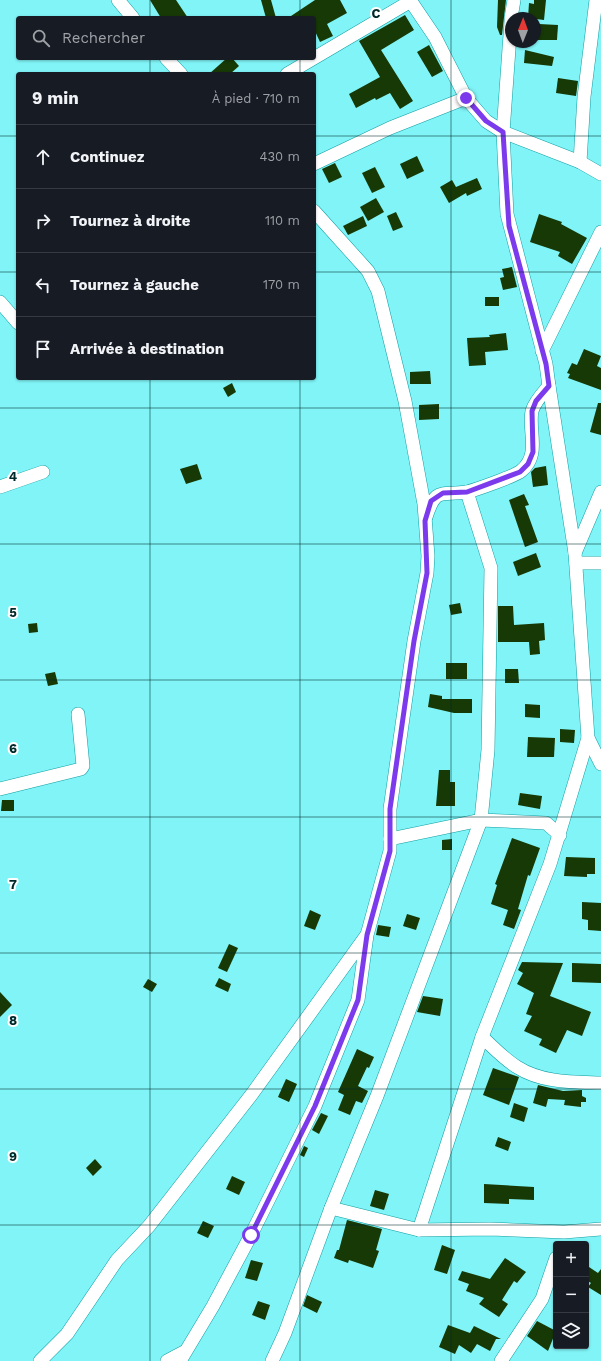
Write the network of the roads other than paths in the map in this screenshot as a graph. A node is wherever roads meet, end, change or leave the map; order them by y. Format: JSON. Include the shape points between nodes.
{"nodes":[{"id":1,"x":118,"y":0,"type":"edge"},
{"id":2,"x":514,"y":0,"type":"edge"},
{"id":3,"x":596,"y":0,"type":"edge"},
{"id":4,"x":411,"y":1,"type":"edge"},
{"id":5,"x":512,"y":12,"type":"edge"},
{"id":6,"x":131,"y":16,"type":"edge"},
{"id":7,"x":509,"y":48,"type":"edge"},
{"id":8,"x":316,"y":57,"type":"edge"},
{"id":9,"x":168,"y":60,"type":"edge"},
{"id":10,"x":311,"y":60,"type":"edge"},
{"id":11,"x":179,"y":72,"type":"edge"},
{"id":12,"x":290,"y":72,"type":"edge"},
{"id":13,"x":466,"y":98,"type":"junction"},
{"id":14,"x":503,"y":132,"type":"junction"},
{"id":15,"x":580,"y":162,"type":"junction"},
{"id":16,"x":316,"y":163,"type":"edge"},
{"id":17,"x":601,"y":174,"type":"edge"},
{"id":18,"x":316,"y":213,"type":"edge"},
{"id":19,"x":601,"y":232,"type":"edge"},
{"id":20,"x":0,"y":302,"type":"edge"},
{"id":21,"x":16,"y":321,"type":"edge"},
{"id":22,"x":542,"y":351,"type":"junction"},
{"id":23,"x":549,"y":386,"type":"junction"},
{"id":24,"x":43,"y":472,"type":"dead end"},
{"id":25,"x":0,"y":487,"type":"edge"},
{"id":26,"x":467,"y":492,"type":"junction"},
{"id":27,"x":601,"y":492,"type":"edge"},
{"id":28,"x":425,"y":521,"type":"junction"},
{"id":29,"x":576,"y":558,"type":"junction"},
{"id":30,"x":601,"y":563,"type":"edge"},
{"id":31,"x":78,"y":714,"type":"dead end"},
{"id":32,"x":588,"y":738,"type":"junction"},
{"id":33,"x":601,"y":764,"type":"edge"},
{"id":34,"x":0,"y":789,"type":"edge"},
{"id":35,"x":481,"y":820,"type":"junction"},
{"id":36,"x":560,"y":835,"type":"junction"},
{"id":37,"x":390,"y":839,"type":"junction"},
{"id":38,"x":367,"y":935,"type":"junction"},
{"id":39,"x":482,"y":1037,"type":"junction"},
{"id":40,"x":601,"y":1083,"type":"edge"},
{"id":41,"x":330,"y":1208,"type":"junction"},
{"id":42,"x":601,"y":1229,"type":"edge"},
{"id":43,"x":419,"y":1230,"type":"junction"},
{"id":44,"x":562,"y":1238,"type":"edge"},
{"id":45,"x":553,"y":1267,"type":"edge"},
{"id":46,"x":182,"y":1357,"type":"edge"},
{"id":47,"x":40,"y":1361,"type":"edge"},
{"id":48,"x":167,"y":1361,"type":"edge"},
{"id":49,"x":272,"y":1361,"type":"edge"},
{"id":50,"x":501,"y":1361,"type":"edge"}],
"edges":[{"from":1,"to":6,"type":"street"},
{"from":2,"to":5,"type":"street"},
{"from":3,"to":15,"type":"street","via":[[584,96]]},
{"from":4,"to":8,"type":"street"},
{"from":4,"to":13,"type":"street","via":[[435,37]]},
{"from":7,"to":14,"type":"street"},
{"from":9,"to":11,"type":"street"},
{"from":10,"to":12,"type":"street"},
{"from":13,"to":14,"type":"street","via":[[486,121]]},
{"from":13,"to":16,"type":"street","via":[[390,128]]},
{"from":14,"to":15,"type":"street"},
{"from":14,"to":22,"type":"street","via":[[509,226]]},
{"from":15,"to":17,"type":"street"},
{"from":18,"to":28,"type":"street","via":[[368,271],[378,291],[405,401]]},
{"from":19,"to":22,"type":"street"},
{"from":20,"to":21,"type":"street"},
{"from":22,"to":23,"type":"street"},
{"from":23,"to":26,"type":"street","via":[[536,401],[532,411],[533,452],[528,464],[520,472]]},
{"from":23,"to":29,"type":"street"},
{"from":24,"to":25,"type":"street"},
{"from":26,"to":28,"type":"street","via":[[443,493],[431,501]]},
{"from":26,"to":35,"type":"street","via":[[491,568],[488,743]]},
{"from":27,"to":29,"type":"street"},
{"from":28,"to":37,"type":"street","via":[[427,573],[414,641],[393,784]]},
{"from":29,"to":30,"type":"street"},
{"from":29,"to":32,"type":"street"},
{"from":31,"to":34,"type":"street","via":[[81,769]]},
{"from":32,"to":33,"type":"street"},
{"from":32,"to":36,"type":"street"},
{"from":35,"to":36,"type":"street","via":[[546,823]]},
{"from":35,"to":37,"type":"street"},
{"from":35,"to":41,"type":"street","via":[[377,1096]]},
{"from":36,"to":39,"type":"street"},
{"from":37,"to":38,"type":"street","via":[[390,851]]},
{"from":38,"to":46,"type":"street","via":[[358,1000],[315,1106],[213,1306]]},
{"from":38,"to":47,"type":"street","via":[[243,1106],[149,1226],[117,1260],[67,1334]]},
{"from":39,"to":40,"type":"street","via":[[517,1067],[547,1080]]},
{"from":39,"to":43,"type":"street"},
{"from":41,"to":43,"type":"street"},
{"from":41,"to":49,"type":"street","via":[[285,1333]]},
{"from":42,"to":44,"type":"street"},
{"from":43,"to":44,"type":"street","via":[[490,1229]]},
{"from":45,"to":50,"type":"street","via":[[542,1299]]},
{"from":46,"to":48,"type":"street"}]}
